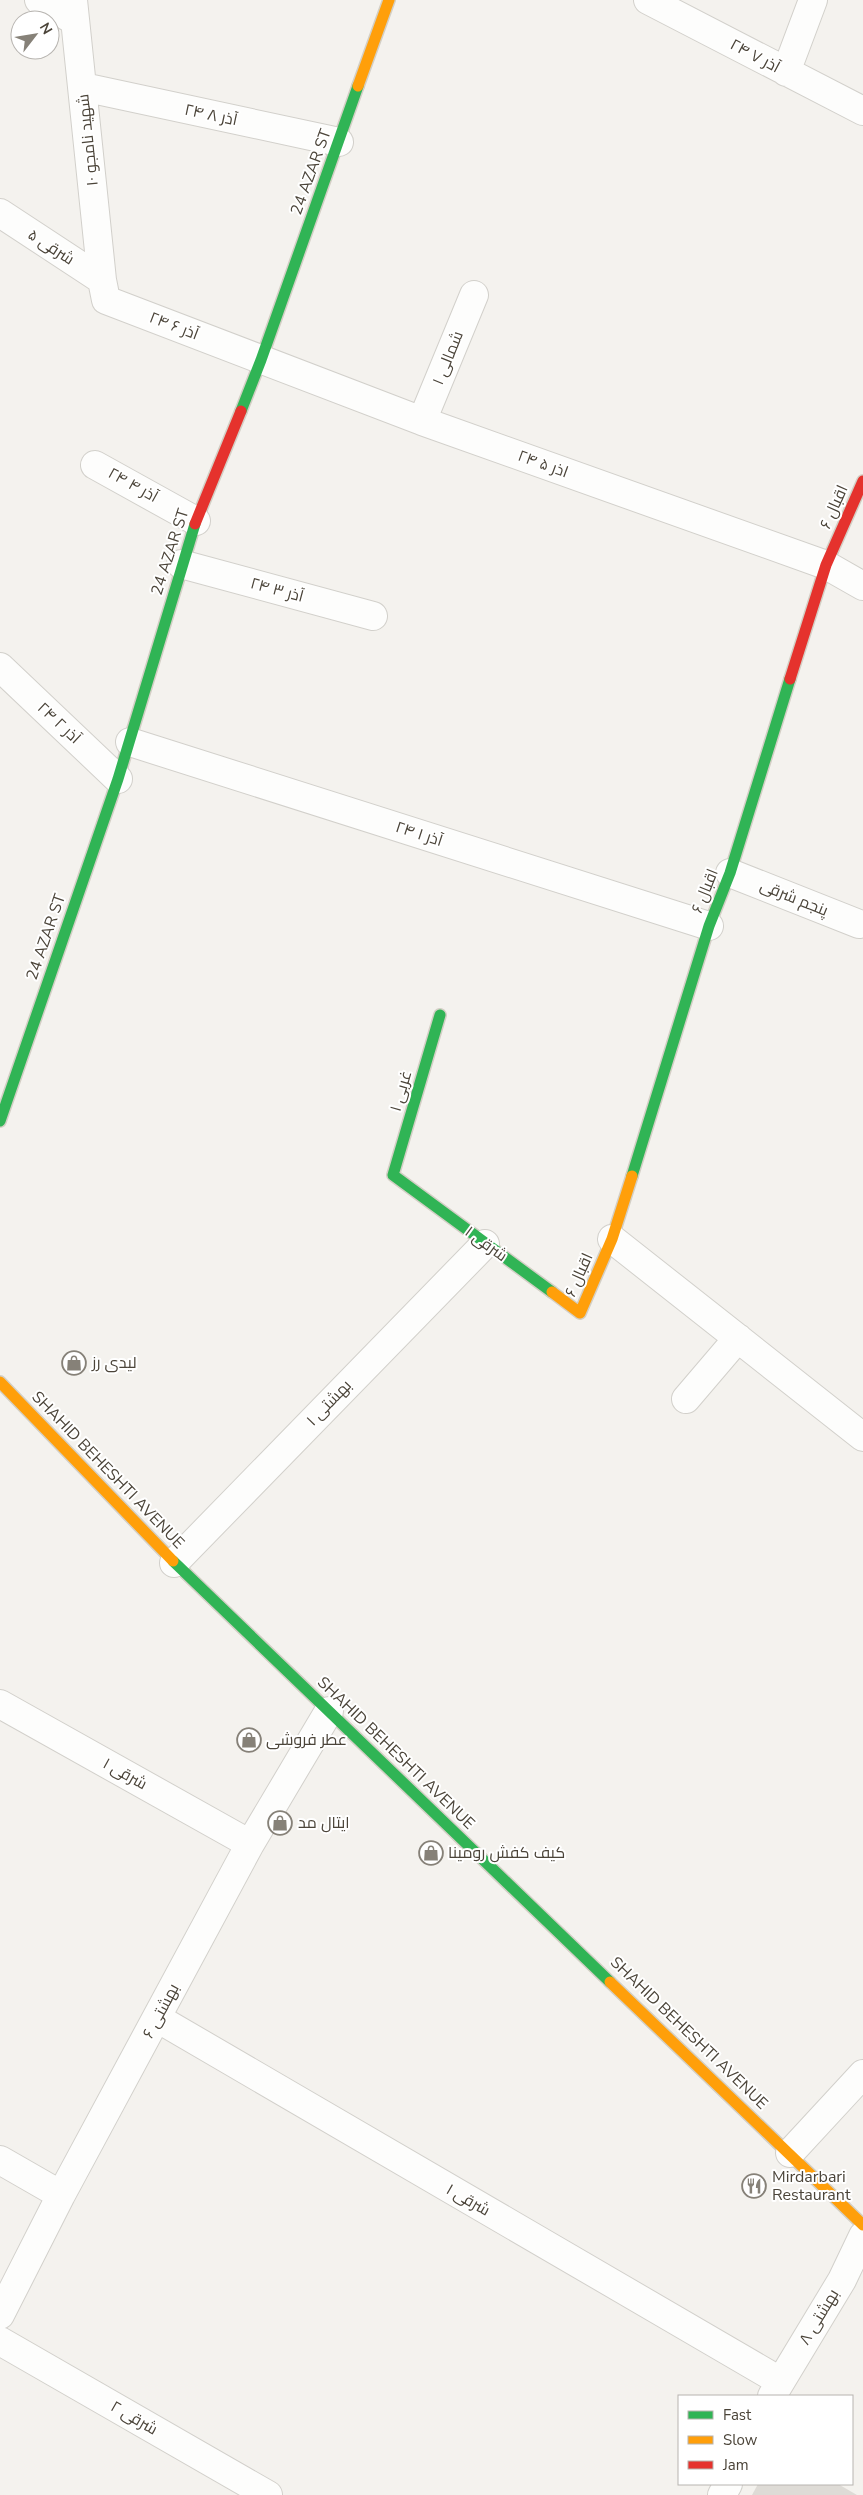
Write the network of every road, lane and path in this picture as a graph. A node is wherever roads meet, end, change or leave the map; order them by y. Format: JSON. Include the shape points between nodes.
{"nodes":[{"id":1,"x":38,"y":0,"type":"edge"},
{"id":2,"x":390,"y":0,"type":"edge"},
{"id":3,"x":648,"y":0,"type":"edge"},
{"id":4,"x":812,"y":0,"type":"edge"},
{"id":5,"x":74,"y":10,"type":"edge"},
{"id":6,"x":786,"y":72,"type":"junction"},
{"id":7,"x":83,"y":87,"type":"junction"},
{"id":8,"x":863,"y":111,"type":"edge"},
{"id":9,"x":339,"y":142,"type":"junction"},
{"id":10,"x":0,"y":213,"type":"edge"},
{"id":11,"x":102,"y":280,"type":"junction"},
{"id":12,"x":474,"y":295,"type":"dead end"},
{"id":13,"x":261,"y":360,"type":"junction"},
{"id":14,"x":422,"y":421,"type":"junction"},
{"id":15,"x":95,"y":465,"type":"dead end"},
{"id":16,"x":863,"y":481,"type":"edge"},
{"id":17,"x":196,"y":521,"type":"junction"},
{"id":18,"x":181,"y":564,"type":"junction"},
{"id":19,"x":826,"y":566,"type":"junction"},
{"id":20,"x":863,"y":586,"type":"edge"},
{"id":21,"x":373,"y":616,"type":"dead end"},
{"id":22,"x":0,"y":667,"type":"edge"},
{"id":23,"x":130,"y":742,"type":"junction"},
{"id":24,"x":118,"y":779,"type":"junction"},
{"id":25,"x":730,"y":873,"type":"junction"},
{"id":26,"x":859,"y":924,"type":"dead end"},
{"id":27,"x":709,"y":926,"type":"junction"},
{"id":28,"x":440,"y":1015,"type":"dead end"},
{"id":29,"x":0,"y":1120,"type":"edge"},
{"id":30,"x":393,"y":1175,"type":"joint"},
{"id":31,"x":612,"y":1239,"type":"junction"},
{"id":32,"x":485,"y":1244,"type":"junction"},
{"id":33,"x":580,"y":1313,"type":"joint"},
{"id":34,"x":738,"y":1338,"type":"junction"},
{"id":35,"x":0,"y":1382,"type":"edge"},
{"id":36,"x":686,"y":1399,"type":"dead end"},
{"id":37,"x":863,"y":1437,"type":"edge"},
{"id":38,"x":174,"y":1563,"type":"junction"},
{"id":39,"x":0,"y":1704,"type":"edge"},
{"id":40,"x":329,"y":1711,"type":"junction"},
{"id":41,"x":250,"y":1844,"type":"junction"},
{"id":42,"x":157,"y":2018,"type":"junction"},
{"id":43,"x":863,"y":2074,"type":"edge"},
{"id":44,"x":790,"y":2153,"type":"junction"},
{"id":45,"x":0,"y":2160,"type":"edge"},
{"id":46,"x":61,"y":2195,"type":"junction"},
{"id":47,"x":863,"y":2225,"type":"edge"},
{"id":48,"x":863,"y":2236,"type":"edge"},
{"id":49,"x":0,"y":2315,"type":"edge"},
{"id":50,"x":0,"y":2341,"type":"edge"},
{"id":51,"x":776,"y":2389,"type":"edge"},
{"id":52,"x":268,"y":2495,"type":"edge"}],
"edges":[{"from":1,"to":5,"type":"street"},
{"from":2,"to":9,"type":"main road","name":"24 AZAR ST"},
{"from":3,"to":6,"type":"street","name":"۲۴ آذر ۷"},
{"from":4,"to":6,"type":"street"},
{"from":5,"to":7,"type":"street","name":"شهید نامجو ۱۰"},
{"from":6,"to":8,"type":"street","name":"۲۴ آذر ۷"},
{"from":7,"to":9,"type":"street","name":"۲۴ آذر ۸"},
{"from":7,"to":11,"type":"street","name":"شهید نامجو ۱۰"},
{"from":9,"to":13,"type":"main road","name":"24 AZAR ST"},
{"from":10,"to":11,"type":"street","name":"شرقی ۵"},
{"from":11,"to":13,"type":"street","name":"۲۴ آذر ۶","via":[[106,300]]},
{"from":12,"to":14,"type":"street","name":"۱ شمالی"},
{"from":13,"to":14,"type":"street","name":"۲۴ اذر ۵"},
{"from":13,"to":17,"type":"main road","name":"24 AZAR ST"},
{"from":14,"to":19,"type":"street","name":"۲۴ اذر ۵"},
{"from":15,"to":17,"type":"street","name":"۲۴ آذر ۴"},
{"from":16,"to":19,"type":"main road","name":"اقبال ۶"},
{"from":17,"to":18,"type":"main road","name":"24 AZAR ST"},
{"from":18,"to":21,"type":"street","name":"۲۴ آذر ۳"},
{"from":18,"to":23,"type":"main road","name":"24 AZAR ST"},
{"from":19,"to":20,"type":"street","name":"۲۴ اذر ۵"},
{"from":19,"to":25,"type":"main road","name":"اقبال ۶"},
{"from":22,"to":24,"type":"street","name":"۲۴ آذر ۲"},
{"from":23,"to":24,"type":"main road","name":"24 AZAR ST"},
{"from":23,"to":27,"type":"street","name":"۲۴ آذر ۱"},
{"from":24,"to":29,"type":"main road","name":"24 AZAR ST"},
{"from":25,"to":26,"type":"street","name":"پنجم شرقی"},
{"from":25,"to":27,"type":"main road","name":"اقبال ۶"},
{"from":27,"to":31,"type":"main road","name":"اقبال ۶"},
{"from":28,"to":30,"type":"main road","name":"غربی ۱"},
{"from":30,"to":32,"type":"main road","name":"شرقی ۱"},
{"from":31,"to":33,"type":"main road","name":"اقبال ۶"},
{"from":31,"to":34,"type":"street"},
{"from":32,"to":33,"type":"main road","name":"شرقی ۱"},
{"from":32,"to":38,"type":"street","name":"بهشتی ۱"},
{"from":34,"to":36,"type":"street"},
{"from":34,"to":37,"type":"street"},
{"from":35,"to":38,"type":"main road","name":"SHAHID BEHESHTI AVENUE"},
{"from":38,"to":40,"type":"main road","name":"SHAHID BEHESHTI AVENUE"},
{"from":39,"to":41,"type":"street","name":"شرقی ۱"},
{"from":40,"to":41,"type":"street","name":"بهشتی ۶"},
{"from":40,"to":44,"type":"main road","name":"SHAHID BEHESHTI AVENUE"},
{"from":41,"to":42,"type":"street","name":"بهشتی ۶"},
{"from":42,"to":46,"type":"street","name":"بهشتی ۶"},
{"from":42,"to":51,"type":"street","name":"شرقی ۱"},
{"from":43,"to":44,"type":"street"},
{"from":44,"to":47,"type":"main road","name":"SHAHID BEHESHTI AVENUE"},
{"from":45,"to":46,"type":"street"},
{"from":46,"to":49,"type":"street","name":"بهشتی ۶"},
{"from":48,"to":51,"type":"street","name":"بهشتی ۸","via":[[842,2280]]},
{"from":50,"to":52,"type":"street","name":"شرقی ۲"}]}
